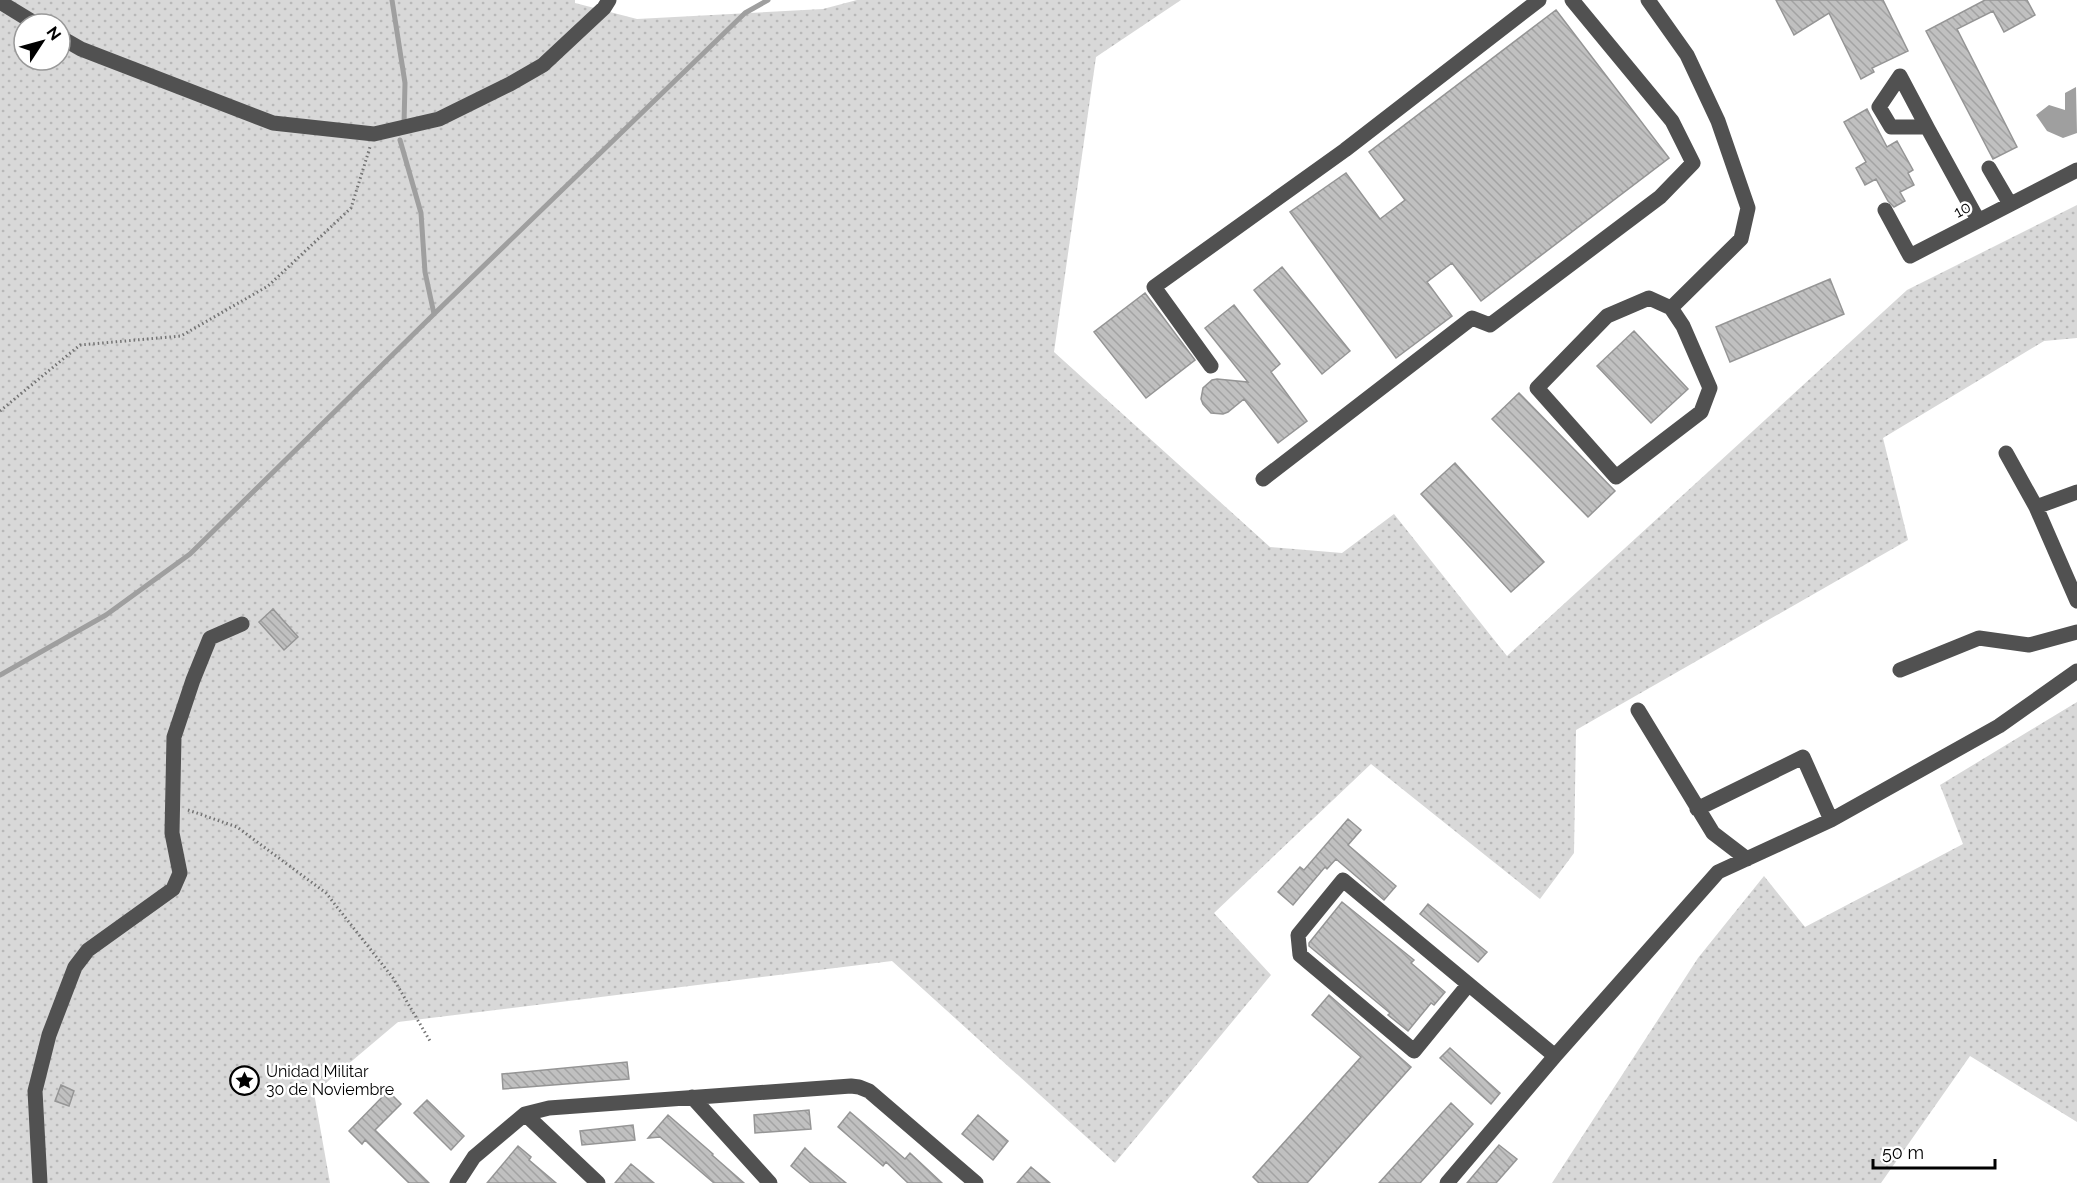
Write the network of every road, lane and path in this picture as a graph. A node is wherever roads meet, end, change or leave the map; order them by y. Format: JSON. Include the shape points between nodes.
{"nodes":[{"id":1,"x":609,"y":0,"type":"edge"},
{"id":2,"x":1539,"y":0,"type":"edge"},
{"id":3,"x":1572,"y":0,"type":"edge"},
{"id":4,"x":1648,"y":0,"type":"edge"},
{"id":5,"x":0,"y":2,"type":"edge"},
{"id":6,"x":17,"y":12,"type":"edge"},
{"id":7,"x":72,"y":44,"type":"edge"},
{"id":8,"x":1927,"y":127,"type":"dead end"},
{"id":9,"x":374,"y":134,"type":"junction"},
{"id":10,"x":1989,"y":168,"type":"dead end"},
{"id":11,"x":2077,"y":170,"type":"edge"},
{"id":12,"x":2010,"y":204,"type":"junction"},
{"id":13,"x":1885,"y":210,"type":"dead end"},
{"id":14,"x":1978,"y":220,"type":"junction"},
{"id":15,"x":1671,"y":308,"type":"junction"},
{"id":16,"x":1211,"y":366,"type":"dead end"},
{"id":17,"x":0,"y":411,"type":"edge"},
{"id":18,"x":2006,"y":453,"type":"dead end"},
{"id":19,"x":1263,"y":479,"type":"dead end"},
{"id":20,"x":2077,"y":492,"type":"edge"},
{"id":21,"x":2036,"y":507,"type":"junction"},
{"id":22,"x":2077,"y":601,"type":"edge"},
{"id":23,"x":242,"y":624,"type":"dead end"},
{"id":24,"x":2077,"y":632,"type":"edge"},
{"id":25,"x":1900,"y":670,"type":"dead end"},
{"id":26,"x":2077,"y":671,"type":"edge"},
{"id":27,"x":1638,"y":710,"type":"dead end"},
{"id":28,"x":172,"y":804,"type":"junction"},
{"id":29,"x":1698,"y":809,"type":"junction"},
{"id":30,"x":1831,"y":820,"type":"junction"},
{"id":31,"x":1747,"y":860,"type":"junction"},
{"id":32,"x":1468,"y":985,"type":"junction"},
{"id":33,"x":430,"y":1041,"type":"dead end"},
{"id":34,"x":1555,"y":1056,"type":"junction"},
{"id":35,"x":692,"y":1097,"type":"junction"},
{"id":36,"x":525,"y":1114,"type":"junction"},
{"id":37,"x":40,"y":1183,"type":"edge"},
{"id":38,"x":457,"y":1183,"type":"edge"},
{"id":39,"x":598,"y":1183,"type":"edge"},
{"id":40,"x":770,"y":1183,"type":"edge"},
{"id":41,"x":976,"y":1183,"type":"edge"},
{"id":42,"x":1447,"y":1183,"type":"edge"}],
"edges":[{"from":1,"to":9,"type":"street","via":[[543,65],[510,84],[440,120]]},
{"from":2,"to":16,"type":"street","via":[[1345,150],[1154,287]]},
{"from":3,"to":19,"type":"street","via":[[1672,121],[1693,163],[1660,197],[1490,325],[1472,318]]},
{"from":4,"to":15,"type":"street","via":[[1687,55],[1718,121],[1749,208],[1740,239]]},
{"from":5,"to":6,"type":"street"},
{"from":7,"to":9,"type":"street","via":[[273,123]]},
{"from":8,"to":14,"type":"street"},
{"from":9,"to":17,"type":"path","via":[[351,208],[268,286],[182,336],[80,345]]},
{"from":10,"to":12,"type":"street"},
{"from":11,"to":12,"type":"street","name":"10"},
{"from":12,"to":14,"type":"street","name":"10"},
{"from":13,"to":14,"type":"street","name":"10","via":[[1910,256]]},
{"from":15,"to":15,"type":"street","via":[[1710,388],[1701,412],[1616,477],[1537,388],[1607,316],[1649,298]]},
{"from":18,"to":21,"type":"street"},
{"from":20,"to":21,"type":"street"},
{"from":21,"to":22,"type":"street"},
{"from":23,"to":28,"type":"street","via":[[210,638],[193,680],[174,737]]},
{"from":24,"to":25,"type":"street","via":[[2029,645],[1979,638]]},
{"from":26,"to":30,"type":"street","via":[[1999,726]]},
{"from":27,"to":29,"type":"street"},
{"from":28,"to":33,"type":"path","via":[[237,827],[326,893],[393,978]]},
{"from":28,"to":37,"type":"street","via":[[172,833],[180,873],[173,889],[88,950],[75,967],[49,1035],[35,1091]]},
{"from":29,"to":30,"type":"street","via":[[1803,757]]},
{"from":29,"to":31,"type":"street","via":[[1713,833]]},
{"from":30,"to":31,"type":"street"},
{"from":31,"to":34,"type":"street","via":[[1718,872]]},
{"from":32,"to":32,"type":"street","via":[[1343,879],[1298,935],[1300,955],[1414,1051]]},
{"from":32,"to":34,"type":"street"},
{"from":34,"to":42,"type":"street"},
{"from":35,"to":36,"type":"street","via":[[549,1108]]},
{"from":35,"to":40,"type":"street"},
{"from":35,"to":41,"type":"street","via":[[860,1087]]},
{"from":36,"to":38,"type":"street","via":[[474,1157]]},
{"from":36,"to":39,"type":"street"}]}
